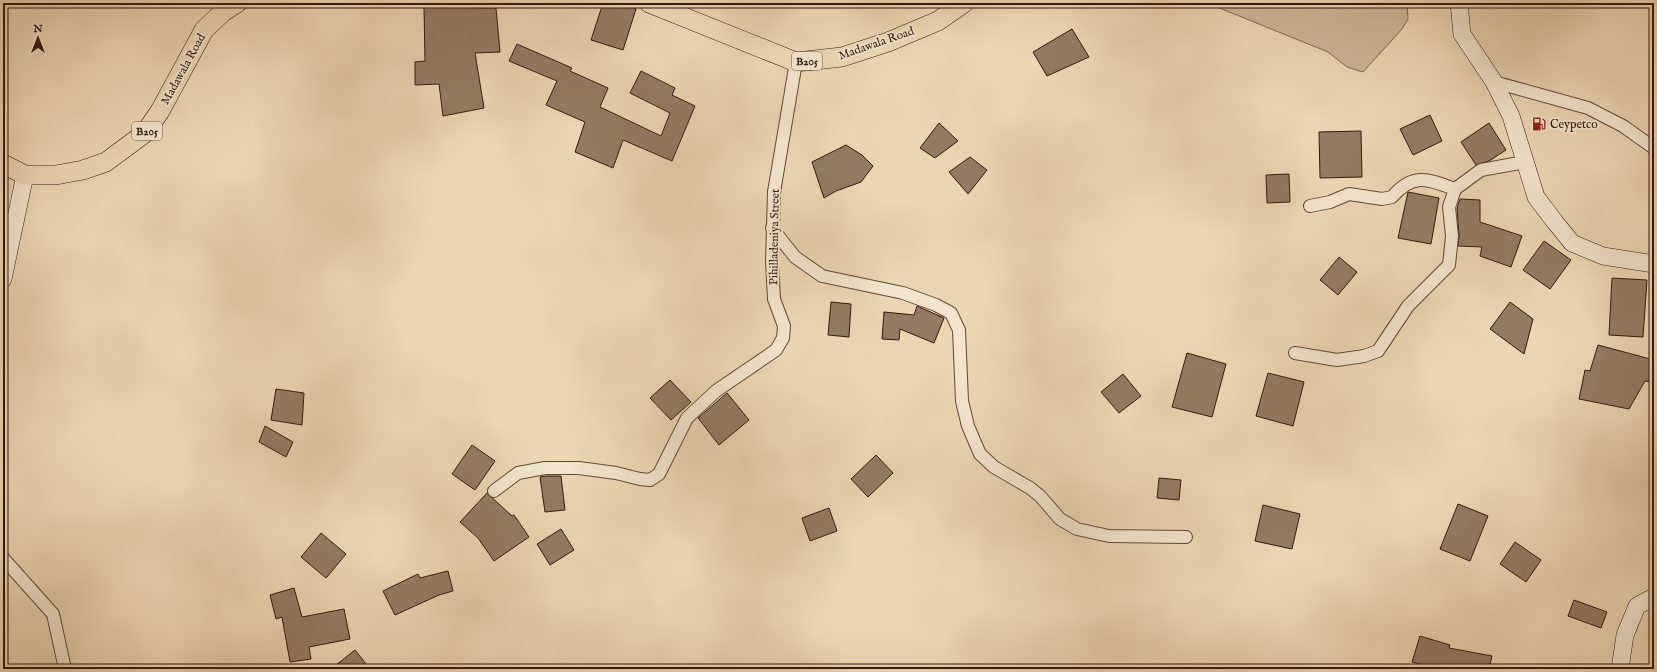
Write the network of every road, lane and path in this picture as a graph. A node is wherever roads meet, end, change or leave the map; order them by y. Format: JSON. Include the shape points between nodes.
{"nodes":[{"id":1,"x":237,"y":3,"type":"edge"},
{"id":2,"x":649,"y":3,"type":"edge"},
{"id":3,"x":1459,"y":3,"type":"edge"},
{"id":4,"x":959,"y":5,"type":"edge"},
{"id":5,"x":796,"y":62,"type":"junction"},
{"id":6,"x":1494,"y":82,"type":"junction"},
{"id":7,"x":1654,"y":148,"type":"edge"},
{"id":8,"x":1525,"y":162,"type":"junction"},
{"id":9,"x":3,"y":164,"type":"edge"},
{"id":10,"x":25,"y":175,"type":"junction"},
{"id":11,"x":1455,"y":190,"type":"junction"},
{"id":12,"x":1310,"y":206,"type":"dead end"},
{"id":13,"x":772,"y":228,"type":"junction"},
{"id":14,"x":1654,"y":264,"type":"edge"},
{"id":15,"x":3,"y":279,"type":"edge"},
{"id":16,"x":1295,"y":353,"type":"dead end"},
{"id":17,"x":494,"y":491,"type":"dead end"},
{"id":18,"x":1186,"y":537,"type":"dead end"},
{"id":19,"x":3,"y":558,"type":"edge"},
{"id":20,"x":1654,"y":597,"type":"edge"},
{"id":21,"x":65,"y":669,"type":"edge"},
{"id":22,"x":1620,"y":669,"type":"edge"}],
"edges":[{"from":1,"to":10,"type":"main road","name":"Madawala Road","number":"B205","via":[[204,30],[160,111],[145,133],[106,162],[83,170]]},
{"from":2,"to":5,"type":"main road","name":"Madawala Road","number":"B205"},
{"from":3,"to":6,"type":"main road","via":[[1462,34]]},
{"from":4,"to":5,"type":"main road","name":"Madawala Road","number":"B205","via":[[938,21],[888,42],[842,57]]},
{"from":5,"to":13,"type":"street","name":"Pihilladeniya Street","via":[[774,192]]},
{"from":6,"to":7,"type":"street","via":[[1588,108],[1623,126]]},
{"from":6,"to":8,"type":"main road","via":[[1511,116]]},
{"from":8,"to":11,"type":"street","via":[[1481,170]]},
{"from":8,"to":14,"type":"main road","via":[[1536,197],[1572,243],[1603,256]]},
{"from":9,"to":10,"type":"main road","name":"Madawala Road","number":"B205"},
{"from":10,"to":15,"type":"main road"},
{"from":11,"to":12,"type":"street","via":[[1425,180],[1415,180],[1400,187],[1392,197],[1382,199],[1348,194],[1330,202]]},
{"from":11,"to":16,"type":"street","via":[[1449,207],[1452,236],[1449,265],[1408,306],[1378,351],[1337,360]]},
{"from":13,"to":17,"type":"street","name":"Pihilladeniya Street","via":[[774,299],[784,326],[783,338],[776,350],[716,391],[687,418],[660,474],[650,480],[640,480],[616,473],[579,468],[545,468],[518,473]]},
{"from":13,"to":18,"type":"street","via":[[795,257],[822,276],[902,293],[951,313],[959,330],[962,401],[968,426],[980,454],[994,467],[1040,496],[1060,519],[1077,529],[1109,536]]},
{"from":19,"to":21,"type":"street","via":[[53,614]]},
{"from":20,"to":22,"type":"main road","via":[[1637,606],[1625,635]]}]}
